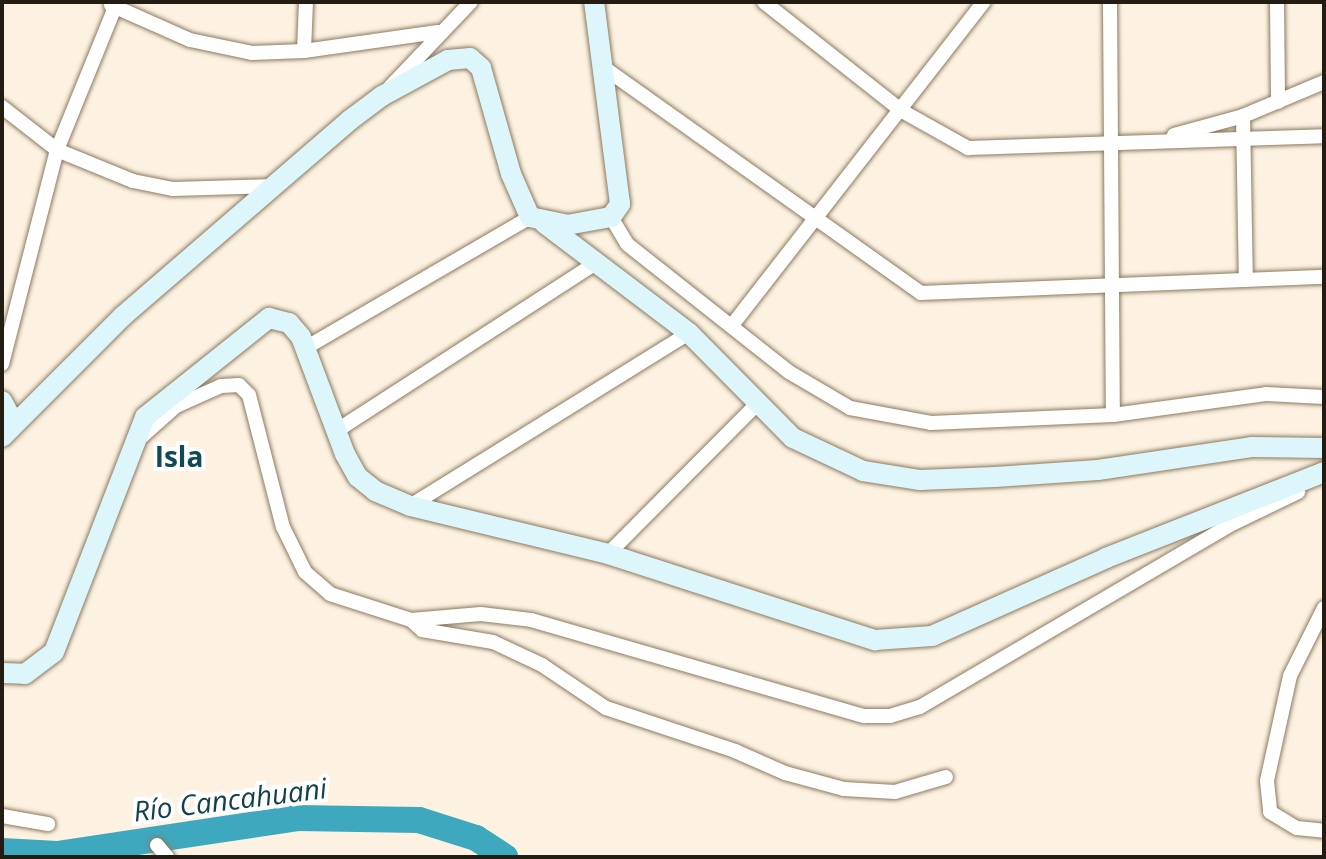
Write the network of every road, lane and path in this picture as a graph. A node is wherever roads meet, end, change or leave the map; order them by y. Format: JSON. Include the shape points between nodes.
{"nodes":[{"id":1,"x":306,"y":2,"type":"edge"},
{"id":2,"x":471,"y":2,"type":"edge"},
{"id":3,"x":594,"y":2,"type":"edge"},
{"id":4,"x":764,"y":2,"type":"edge"},
{"id":5,"x":984,"y":2,"type":"edge"},
{"id":6,"x":1110,"y":2,"type":"edge"},
{"id":7,"x":1277,"y":2,"type":"edge"},
{"id":8,"x":113,"y":5,"type":"edge"},
{"id":9,"x":438,"y":32,"type":"junction"},
{"id":10,"x":304,"y":51,"type":"junction"},
{"id":11,"x":603,"y":67,"type":"junction"},
{"id":12,"x":1324,"y":82,"type":"edge"},
{"id":13,"x":382,"y":96,"type":"junction"},
{"id":14,"x":1278,"y":102,"type":"junction"},
{"id":15,"x":2,"y":107,"type":"edge"},
{"id":16,"x":902,"y":111,"type":"junction"},
{"id":17,"x":1243,"y":116,"type":"junction"},
{"id":18,"x":1324,"y":136,"type":"edge"},
{"id":19,"x":1243,"y":139,"type":"junction"},
{"id":20,"x":1149,"y":142,"type":"junction"},
{"id":21,"x":1111,"y":143,"type":"junction"},
{"id":22,"x":57,"y":150,"type":"junction"},
{"id":23,"x":275,"y":186,"type":"junction"},
{"id":24,"x":611,"y":217,"type":"junction"},
{"id":25,"x":816,"y":218,"type":"junction"},
{"id":26,"x":536,"y":219,"type":"junction"},
{"id":27,"x":597,"y":262,"type":"junction"},
{"id":28,"x":1324,"y":277,"type":"edge"},
{"id":29,"x":1246,"y":280,"type":"junction"},
{"id":30,"x":1112,"y":285,"type":"junction"},
{"id":31,"x":733,"y":324,"type":"junction"},
{"id":32,"x":689,"y":333,"type":"junction"},
{"id":33,"x":307,"y":347,"type":"junction"},
{"id":34,"x":2,"y":364,"type":"edge"},
{"id":35,"x":1324,"y":397,"type":"edge"},
{"id":36,"x":2,"y":401,"type":"edge"},
{"id":37,"x":756,"y":405,"type":"junction"},
{"id":38,"x":1113,"y":415,"type":"junction"},
{"id":39,"x":6,"y":426,"type":"edge"},
{"id":40,"x":336,"y":431,"type":"junction"},
{"id":41,"x":133,"y":444,"type":"junction"},
{"id":42,"x":1324,"y":448,"type":"edge"},
{"id":43,"x":1324,"y":472,"type":"edge"},
{"id":44,"x":1324,"y":480,"type":"edge"},
{"id":45,"x":410,"y":506,"type":"junction"},
{"id":46,"x":608,"y":554,"type":"junction"},
{"id":47,"x":1324,"y":608,"type":"edge"},
{"id":48,"x":411,"y":620,"type":"junction"},
{"id":49,"x":2,"y":673,"type":"edge"},
{"id":50,"x":946,"y":777,"type":"dead end"},
{"id":51,"x":2,"y":816,"type":"edge"},
{"id":52,"x":48,"y":824,"type":"dead end"},
{"id":53,"x":1324,"y":831,"type":"edge"},
{"id":54,"x":157,"y":845,"type":"dead end"},
{"id":55,"x":167,"y":857,"type":"edge"}],
"edges":[{"from":1,"to":10,"type":"street"},
{"from":2,"to":9,"type":"street"},
{"from":3,"to":11,"type":"street"},
{"from":4,"to":16,"type":"street"},
{"from":5,"to":16,"type":"street"},
{"from":6,"to":21,"type":"street"},
{"from":7,"to":14,"type":"street"},
{"from":8,"to":10,"type":"street","via":[[190,40],[252,53]]},
{"from":8,"to":22,"type":"street"},
{"from":9,"to":10,"type":"street"},
{"from":9,"to":13,"type":"street"},
{"from":11,"to":24,"type":"street","via":[[620,204]]},
{"from":11,"to":25,"type":"street"},
{"from":12,"to":14,"type":"street"},
{"from":13,"to":23,"type":"street"},
{"from":13,"to":26,"type":"street","via":[[437,64],[464,56],[475,60]]},
{"from":14,"to":17,"type":"street"},
{"from":15,"to":22,"type":"street"},
{"from":16,"to":21,"type":"street","via":[[968,148]]},
{"from":16,"to":25,"type":"street"},
{"from":17,"to":19,"type":"street"},
{"from":17,"to":20,"type":"street"},
{"from":18,"to":19,"type":"street"},
{"from":19,"to":20,"type":"street"},
{"from":19,"to":29,"type":"street"},
{"from":20,"to":21,"type":"street"},
{"from":21,"to":30,"type":"street"},
{"from":22,"to":23,"type":"street","via":[[133,181],[173,189]]},
{"from":22,"to":34,"type":"street"},
{"from":23,"to":39,"type":"street","via":[[123,316]]},
{"from":24,"to":26,"type":"street","via":[[567,225]]},
{"from":24,"to":31,"type":"street","via":[[627,244]]},
{"from":25,"to":30,"type":"street","via":[[921,293]]},
{"from":25,"to":31,"type":"street"},
{"from":26,"to":27,"type":"street"},
{"from":26,"to":33,"type":"street"},
{"from":27,"to":32,"type":"street"},
{"from":27,"to":40,"type":"street"},
{"from":28,"to":29,"type":"street"},
{"from":29,"to":30,"type":"street"},
{"from":30,"to":38,"type":"street"},
{"from":31,"to":38,"type":"street","via":[[789,372],[850,408],[931,423]]},
{"from":32,"to":37,"type":"street"},
{"from":32,"to":45,"type":"street"},
{"from":33,"to":40,"type":"street"},
{"from":33,"to":41,"type":"street","via":[[282,319],[262,322],[151,410]]},
{"from":35,"to":38,"type":"street","via":[[1266,394]]},
{"from":36,"to":39,"type":"street"},
{"from":37,"to":42,"type":"street","via":[[808,448],[895,478],[1010,476],[1251,447]]},
{"from":37,"to":46,"type":"street"},
{"from":40,"to":45,"type":"street","via":[[364,483]]},
{"from":41,"to":48,"type":"street","via":[[176,406],[221,386],[239,385],[249,395],[283,527],[305,572],[330,594]]},
{"from":41,"to":49,"type":"street","via":[[54,652],[25,674]]},
{"from":43,"to":46,"type":"street","via":[[1106,558],[932,636],[905,642],[845,631]]},
{"from":44,"to":48,"type":"street","via":[[1228,526],[968,682],[890,716],[864,716],[531,620],[481,614]]},
{"from":45,"to":46,"type":"street"},
{"from":47,"to":53,"type":"street","via":[[1290,676],[1267,781],[1270,812],[1297,828]]},
{"from":48,"to":50,"type":"street","via":[[422,630],[493,642],[542,665],[606,708],[785,773],[844,789],[895,792]]},
{"from":51,"to":52,"type":"street"},
{"from":54,"to":55,"type":"street"}]}
